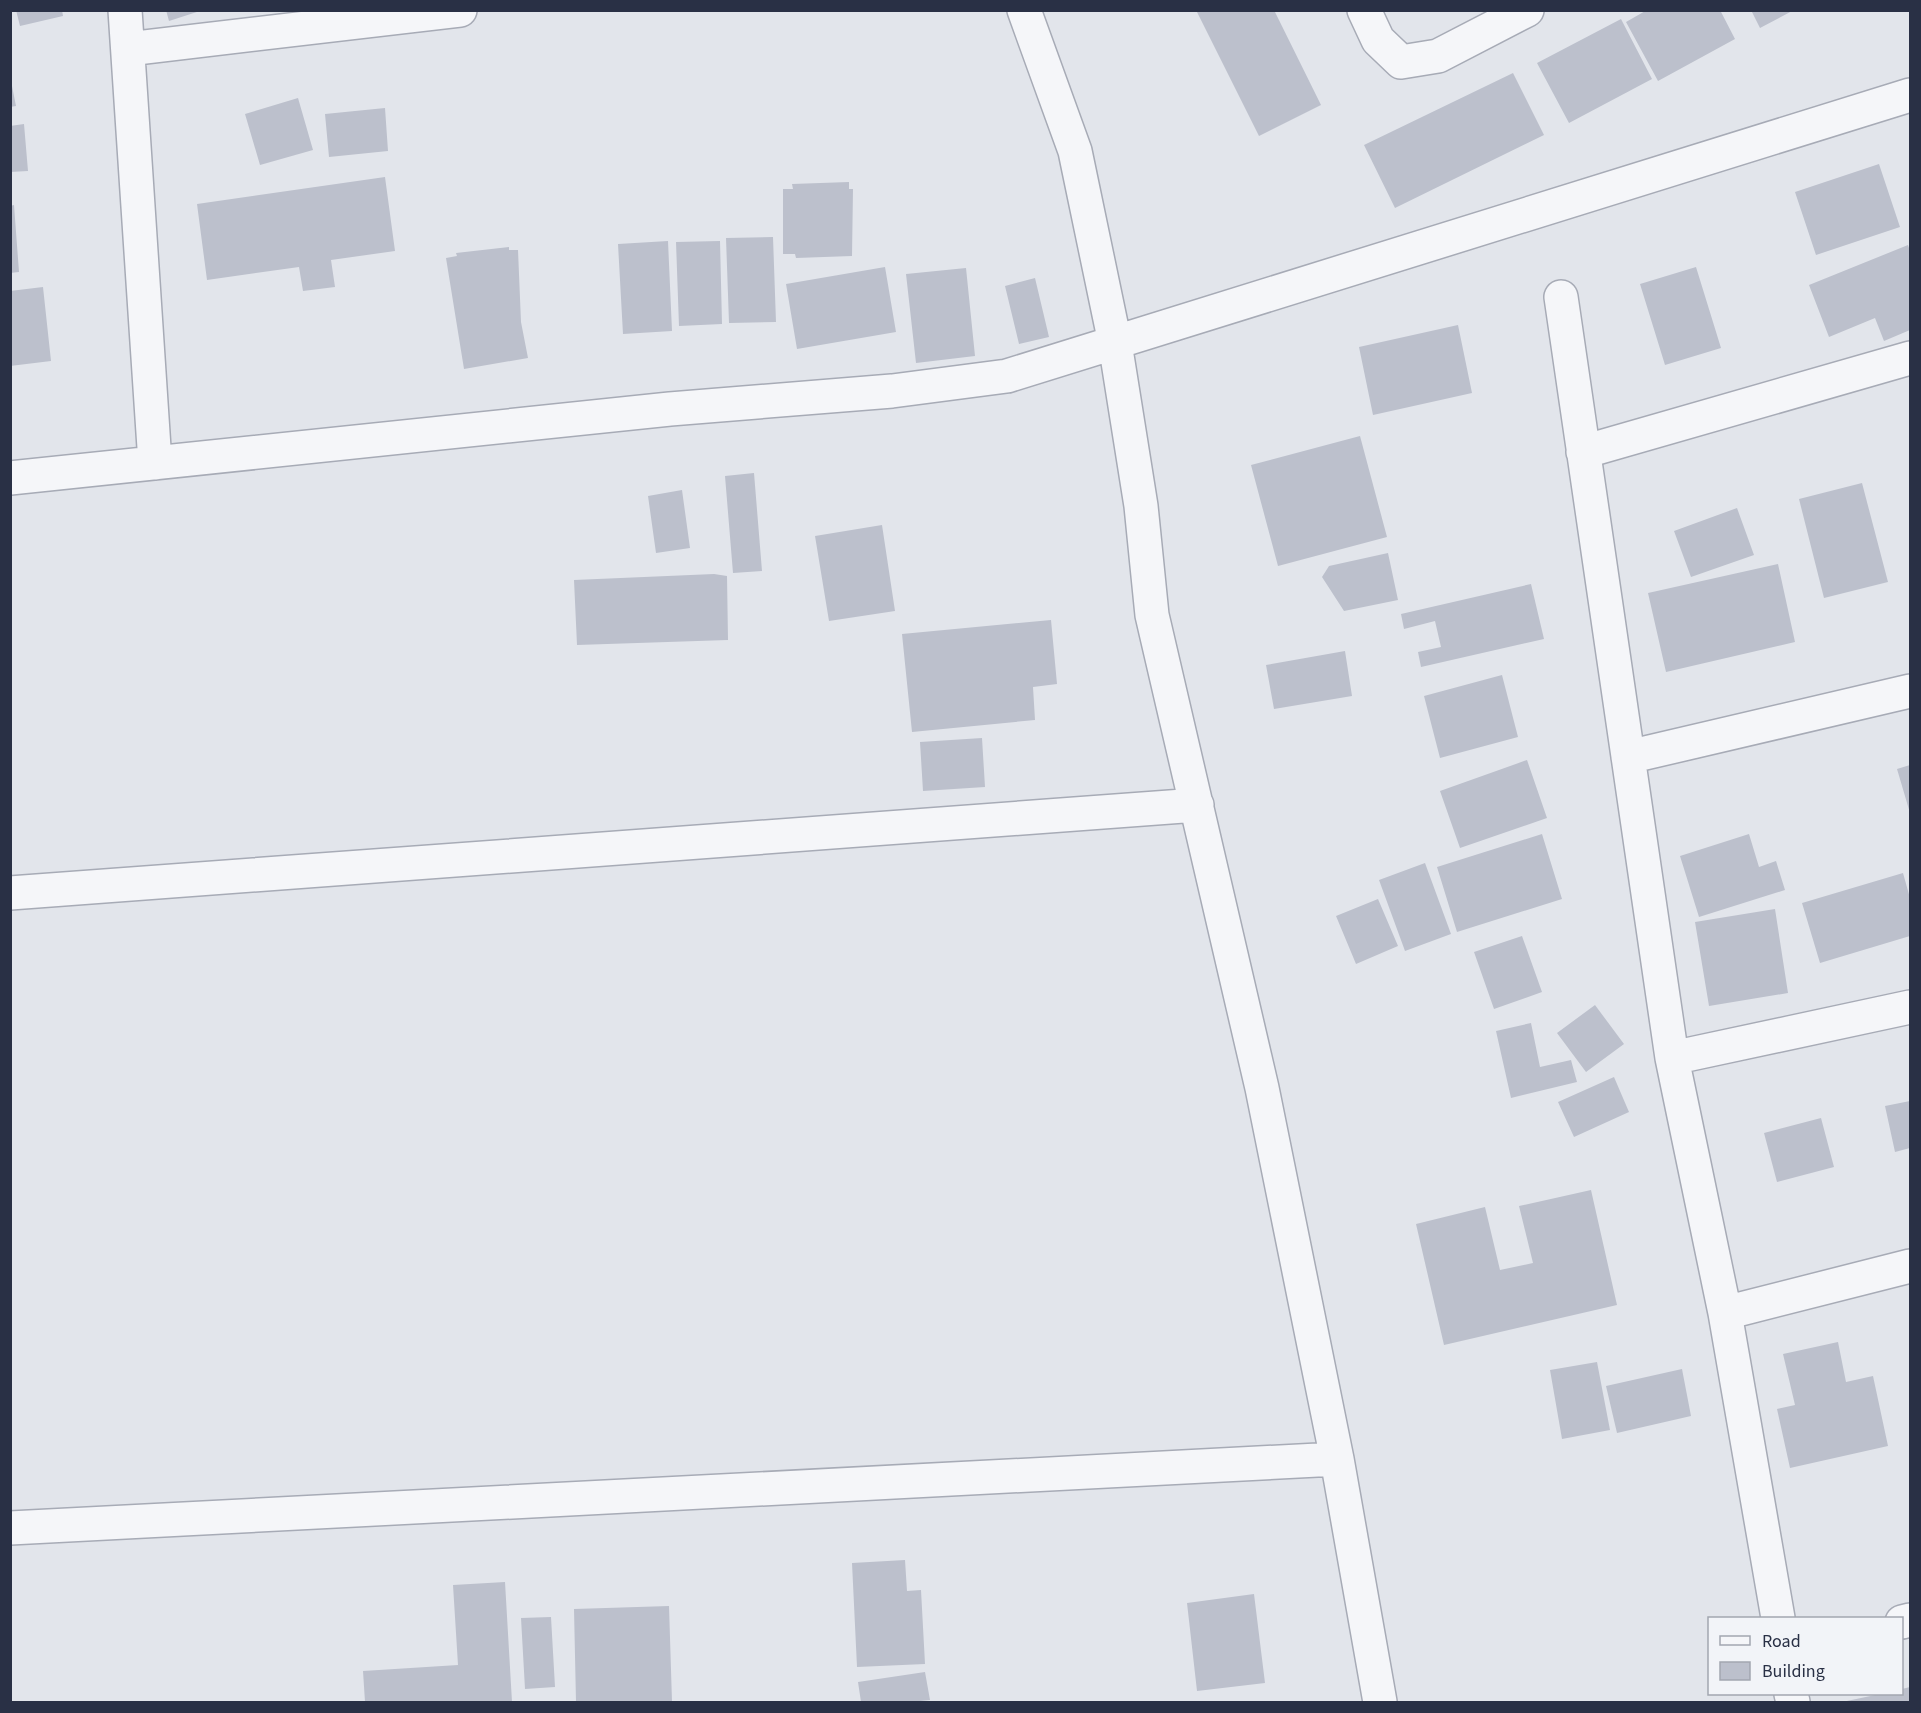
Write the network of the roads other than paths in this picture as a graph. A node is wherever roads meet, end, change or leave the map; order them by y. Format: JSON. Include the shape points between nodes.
{"nodes":[{"id":1,"x":125,"y":10,"type":"edge"},
{"id":2,"x":460,"y":10,"type":"edge"},
{"id":3,"x":1024,"y":10,"type":"edge"},
{"id":4,"x":1364,"y":10,"type":"edge"},
{"id":5,"x":1527,"y":10,"type":"edge"},
{"id":6,"x":128,"y":48,"type":"junction"},
{"id":7,"x":1911,"y":95,"type":"edge"},
{"id":8,"x":1561,"y":297,"type":"dead end"},
{"id":9,"x":1115,"y":344,"type":"junction"},
{"id":10,"x":1911,"y":358,"type":"edge"},
{"id":11,"x":1583,"y":452,"type":"junction"},
{"id":12,"x":154,"y":463,"type":"junction"},
{"id":13,"x":10,"y":478,"type":"edge"},
{"id":14,"x":1911,"y":691,"type":"edge"},
{"id":15,"x":1628,"y":757,"type":"junction"},
{"id":16,"x":1197,"y":805,"type":"junction"},
{"id":17,"x":10,"y":893,"type":"edge"},
{"id":18,"x":1911,"y":1007,"type":"edge"},
{"id":19,"x":1672,"y":1058,"type":"junction"},
{"id":20,"x":1911,"y":1266,"type":"edge"},
{"id":21,"x":1725,"y":1312,"type":"junction"},
{"id":22,"x":1337,"y":1459,"type":"junction"},
{"id":23,"x":10,"y":1528,"type":"edge"},
{"id":24,"x":1778,"y":1617,"type":"edge"},
{"id":25,"x":1380,"y":1702,"type":"edge"}],
"edges":[{"from":1,"to":6,"type":"street"},
{"from":2,"to":6,"type":"street"},
{"from":3,"to":9,"type":"street","via":[[1075,151]]},
{"from":4,"to":5,"type":"street","via":[[1378,40],[1401,62],[1438,56]]},
{"from":6,"to":12,"type":"street"},
{"from":7,"to":9,"type":"street"},
{"from":8,"to":11,"type":"street"},
{"from":9,"to":12,"type":"street","via":[[1007,376],[892,391]]},
{"from":9,"to":16,"type":"street","via":[[1141,506],[1152,615]]},
{"from":10,"to":11,"type":"street"},
{"from":11,"to":15,"type":"street"},
{"from":12,"to":13,"type":"street"},
{"from":14,"to":15,"type":"street"},
{"from":15,"to":19,"type":"street"},
{"from":16,"to":17,"type":"street"},
{"from":16,"to":22,"type":"street","via":[[1262,1088]]},
{"from":18,"to":19,"type":"street"},
{"from":19,"to":21,"type":"street"},
{"from":20,"to":21,"type":"street"},
{"from":21,"to":24,"type":"street"},
{"from":22,"to":23,"type":"street"},
{"from":22,"to":25,"type":"street"}]}
